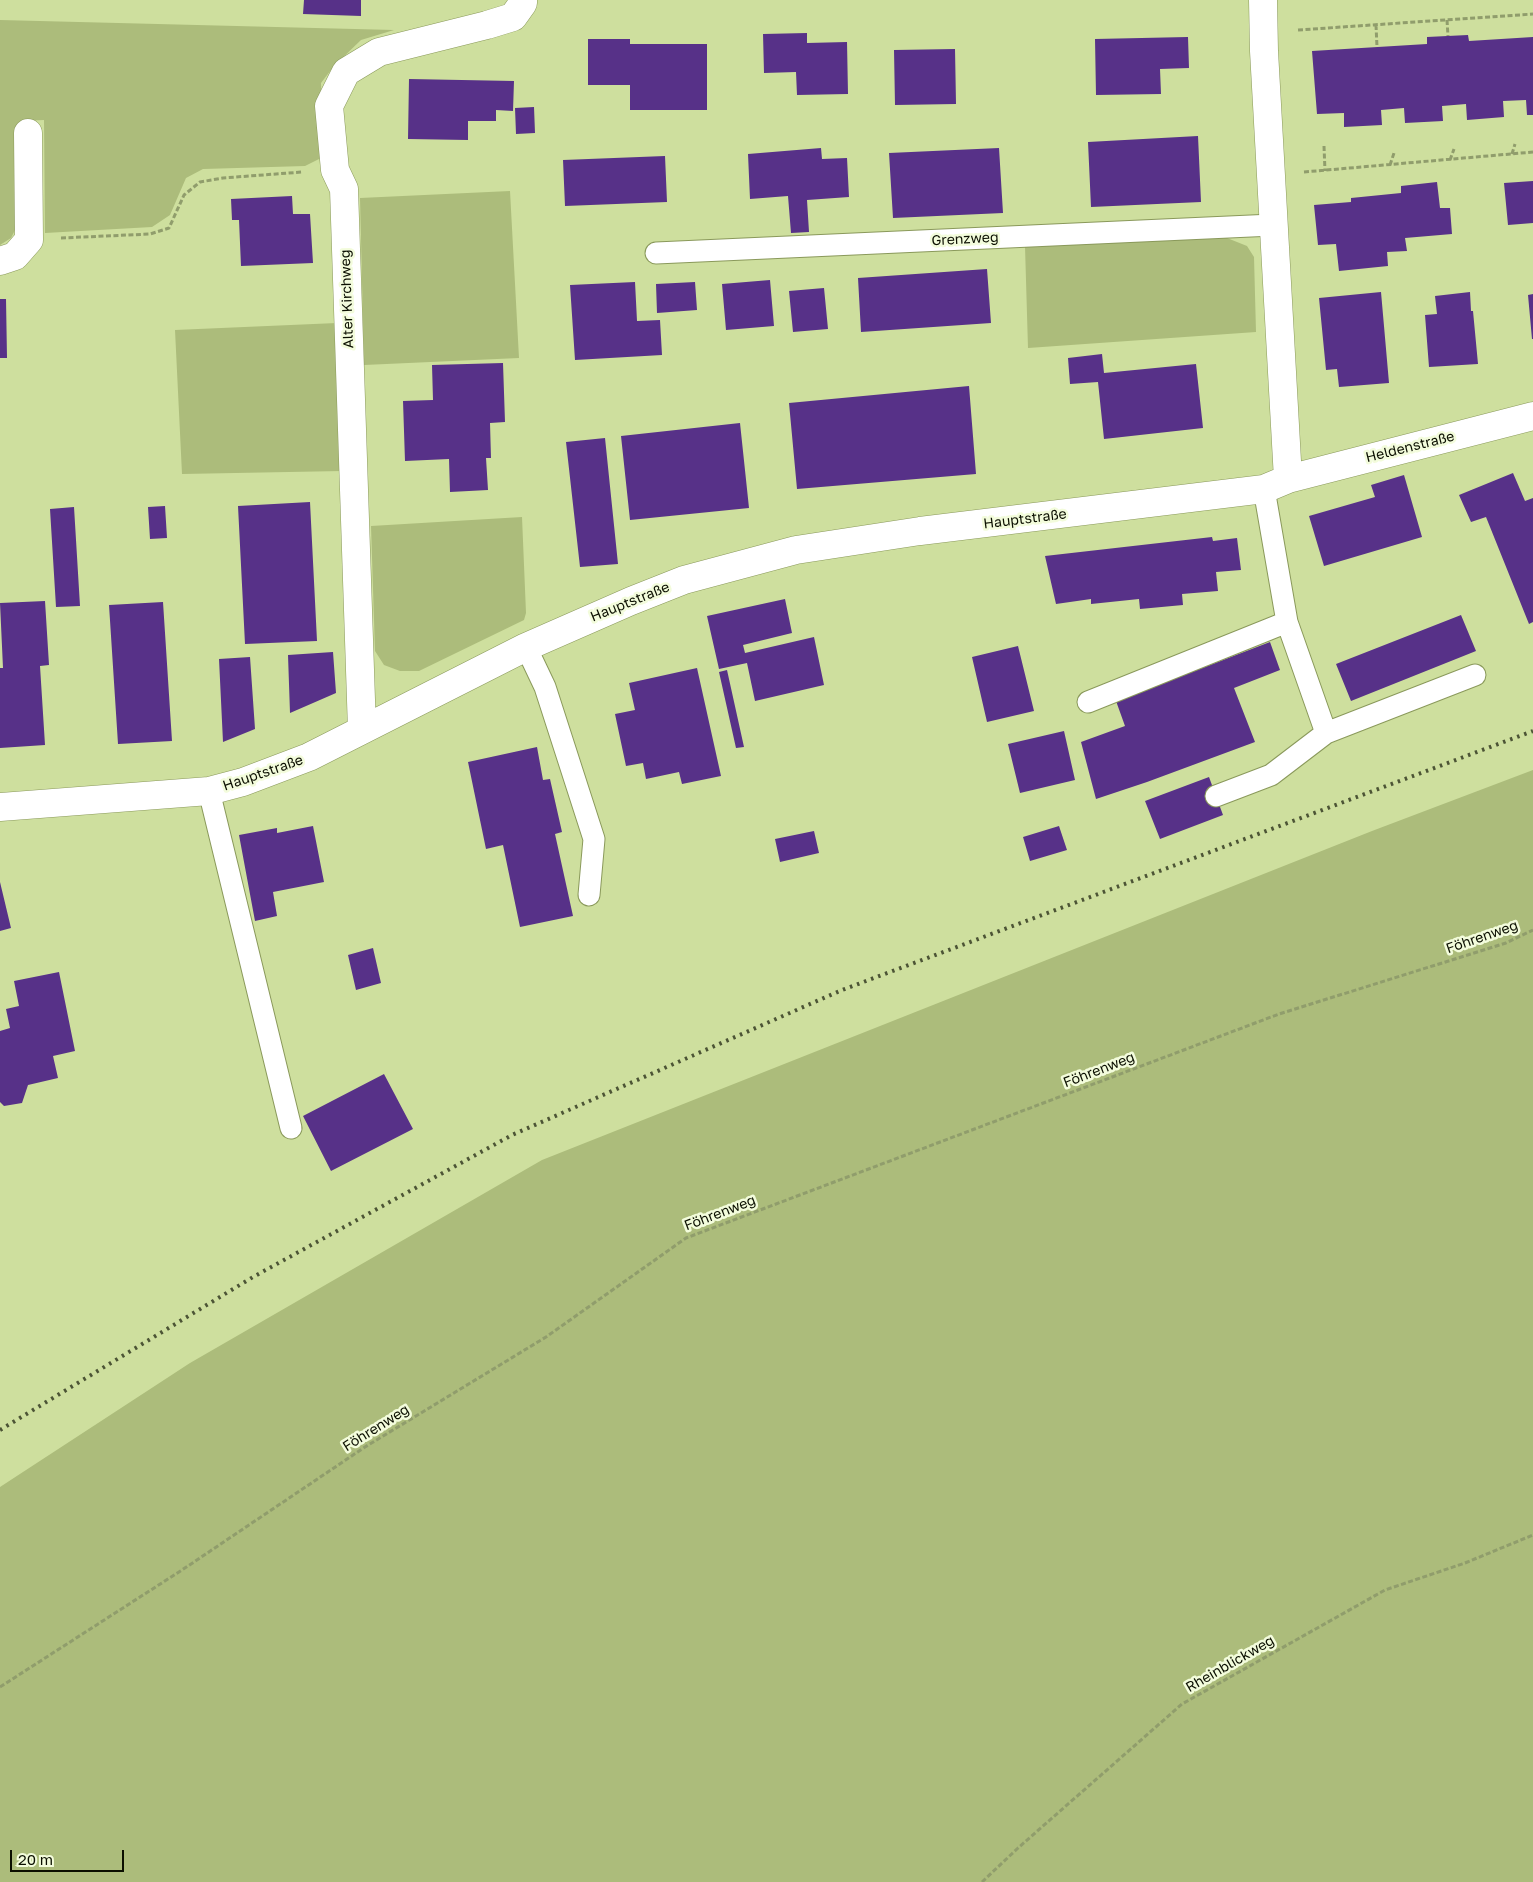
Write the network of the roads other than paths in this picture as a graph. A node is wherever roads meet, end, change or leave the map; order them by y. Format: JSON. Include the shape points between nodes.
{"nodes":[{"id":1,"x":523,"y":0,"type":"edge"},
{"id":2,"x":1263,"y":0,"type":"edge"},
{"id":3,"x":28,"y":133,"type":"dead end"},
{"id":4,"x":1273,"y":224,"type":"junction"},
{"id":5,"x":656,"y":253,"type":"dead end"},
{"id":6,"x":0,"y":261,"type":"edge"},
{"id":7,"x":1533,"y":416,"type":"edge"},
{"id":8,"x":1276,"y":484,"type":"junction"},
{"id":9,"x":1287,"y":622,"type":"junction"},
{"id":10,"x":526,"y":647,"type":"junction"},
{"id":11,"x":1475,"y":675,"type":"dead end"},
{"id":12,"x":1088,"y":702,"type":"dead end"},
{"id":13,"x":362,"y":730,"type":"junction"},
{"id":14,"x":1326,"y":733,"type":"junction"},
{"id":15,"x":209,"y":791,"type":"junction"},
{"id":16,"x":1216,"y":796,"type":"dead end"},
{"id":17,"x":0,"y":807,"type":"edge"},
{"id":18,"x":589,"y":895,"type":"dead end"},
{"id":19,"x":291,"y":1128,"type":"dead end"}],
"edges":[{"from":1,"to":13,"type":"street","name":"Alter Kirchweg","via":[[513,17],[379,52],[346,72],[329,106],[335,170],[344,189]]},
{"from":2,"to":4,"type":"street"},
{"from":3,"to":6,"type":"street","via":[[29,240],[15,256]]},
{"from":4,"to":5,"type":"lane","name":"Grenzweg"},
{"from":4,"to":8,"type":"street"},
{"from":7,"to":8,"type":"street","name":"Heldenstraße"},
{"from":8,"to":9,"type":"lane"},
{"from":8,"to":10,"type":"street","name":"Hauptstraße","via":[[796,550],[684,580]]},
{"from":9,"to":12,"type":"lane"},
{"from":9,"to":14,"type":"lane"},
{"from":10,"to":13,"type":"street","name":"Hauptstraße"},
{"from":10,"to":18,"type":"lane","via":[[545,687],[594,839]]},
{"from":11,"to":14,"type":"lane"},
{"from":13,"to":15,"type":"street","name":"Hauptstraße","via":[[309,757]]},
{"from":14,"to":16,"type":"lane","via":[[1271,775]]},
{"from":15,"to":17,"type":"street","name":"Hauptstraße"},
{"from":15,"to":19,"type":"lane"}]}
